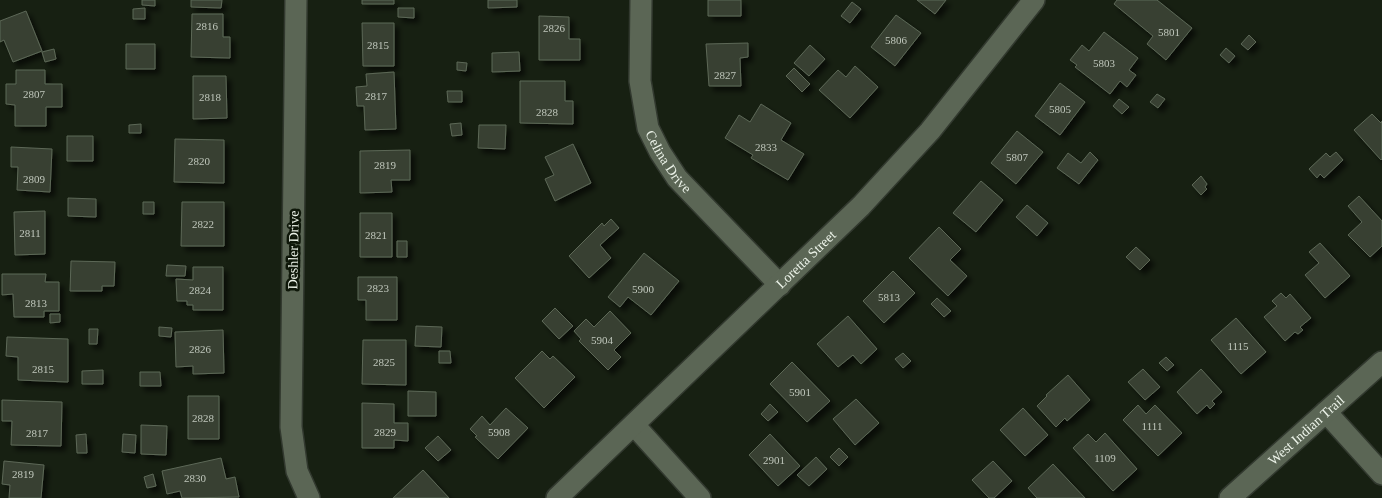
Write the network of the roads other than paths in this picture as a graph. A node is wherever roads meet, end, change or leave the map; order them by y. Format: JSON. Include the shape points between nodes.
{"nodes":[{"id":1,"x":296,"y":0,"type":"edge"},
{"id":2,"x":641,"y":0,"type":"edge"},
{"id":3,"x":1034,"y":0,"type":"edge"},
{"id":4,"x":780,"y":285,"type":"junction"},
{"id":5,"x":1382,"y":362,"type":"edge"},
{"id":6,"x":1326,"y":412,"type":"junction"},
{"id":7,"x":634,"y":425,"type":"junction"},
{"id":8,"x":1382,"y":474,"type":"edge"},
{"id":9,"x":309,"y":498,"type":"edge"},
{"id":10,"x":557,"y":498,"type":"edge"},
{"id":11,"x":700,"y":498,"type":"edge"},
{"id":12,"x":1230,"y":498,"type":"edge"}],
"edges":[{"from":1,"to":9,"type":"street","name":"Deshler Drive","via":[[291,427],[297,471]]},
{"from":2,"to":4,"type":"street","name":"Celina Drive","via":[[640,81],[648,128],[678,178]]},
{"from":3,"to":4,"type":"street","name":"Loretta Street","via":[[930,131],[861,206]]},
{"from":4,"to":7,"type":"street","name":"Loretta Street"},
{"from":5,"to":6,"type":"street","name":"West Indian Trail"},
{"from":6,"to":8,"type":"street"},
{"from":6,"to":12,"type":"street","name":"West Indian Trail"},
{"from":7,"to":10,"type":"street","name":"Loretta Street"},
{"from":7,"to":11,"type":"street"}]}
